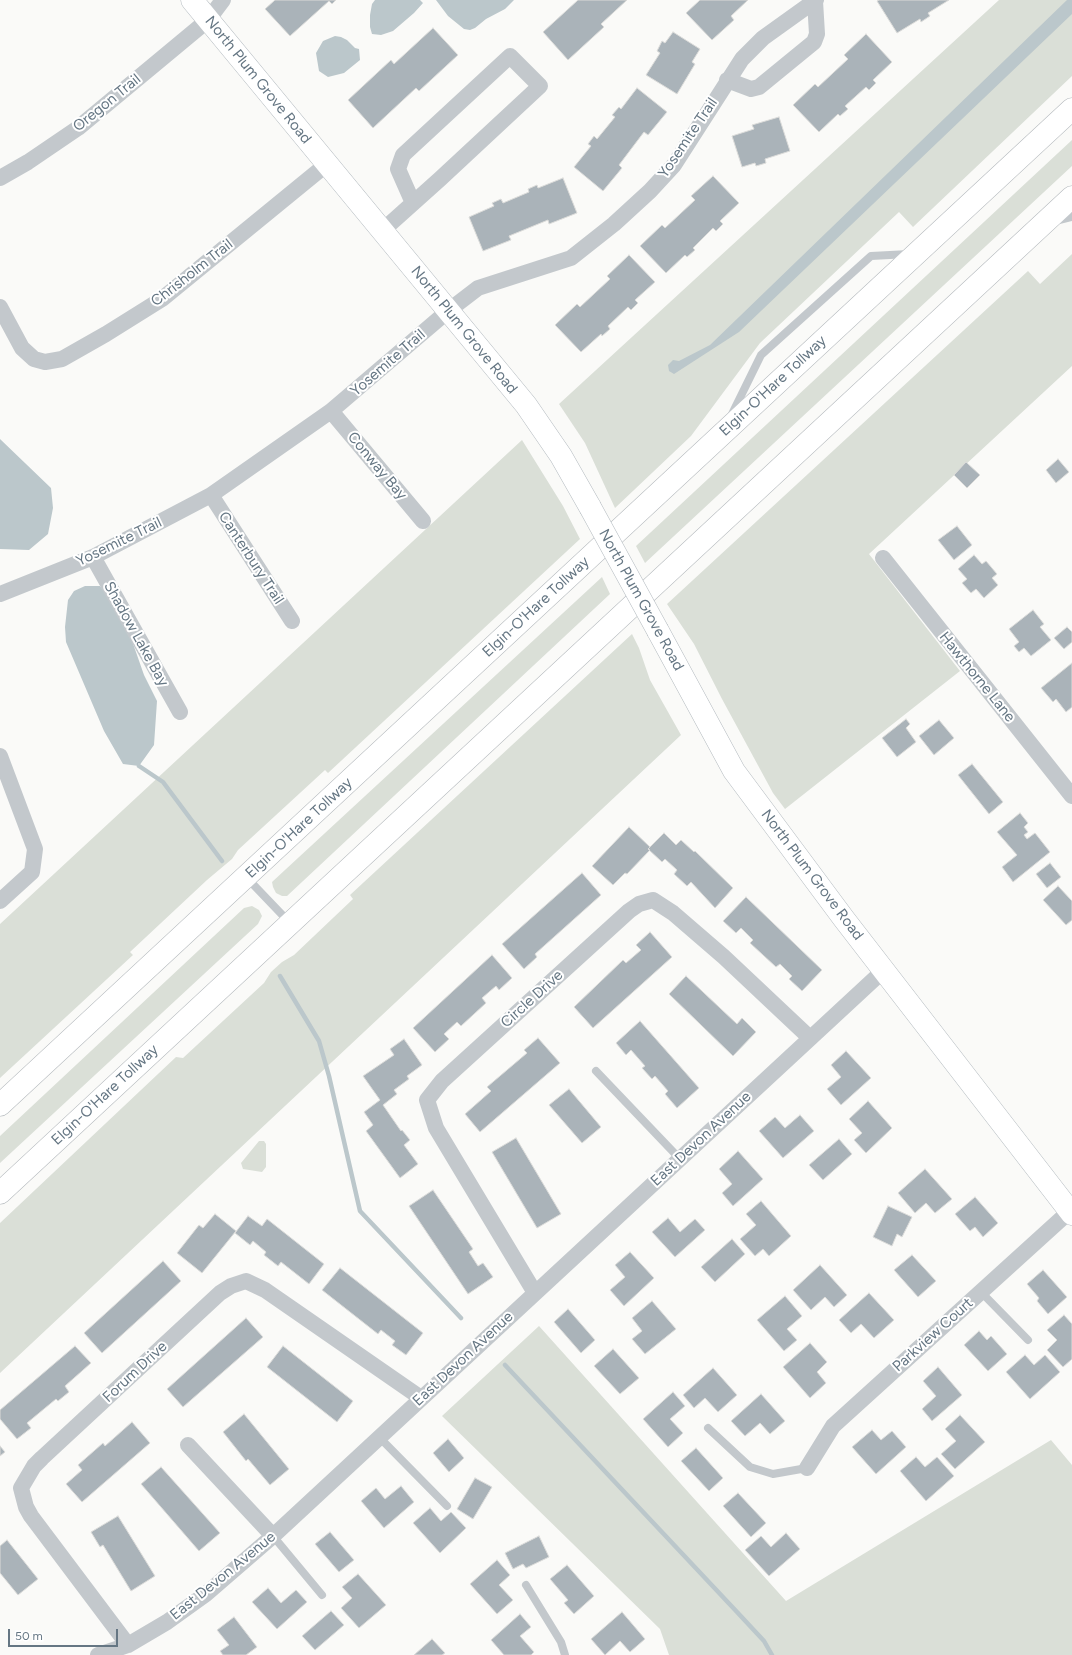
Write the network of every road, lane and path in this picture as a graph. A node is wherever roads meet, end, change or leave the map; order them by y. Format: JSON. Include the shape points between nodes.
{"nodes":[{"id":1,"x":192,"y":0,"type":"edge"},
{"id":2,"x":223,"y":0,"type":"edge"},
{"id":3,"x":816,"y":0,"type":"edge"},
{"id":4,"x":208,"y":20,"type":"junction"},
{"id":5,"x":727,"y":80,"type":"junction"},
{"id":6,"x":1072,"y":109,"type":"edge"},
{"id":7,"x":327,"y":164,"type":"junction"},
{"id":8,"x":0,"y":178,"type":"edge"},
{"id":9,"x":1072,"y":197,"type":"edge"},
{"id":10,"x":413,"y":203,"type":"junction"},
{"id":11,"x":1072,"y":217,"type":"edge"},
{"id":12,"x":1044,"y":223,"type":"junction"},
{"id":13,"x":382,"y":231,"type":"junction"},
{"id":14,"x":916,"y":254,"type":"junction"},
{"id":15,"x":0,"y":307,"type":"edge"},
{"id":16,"x":448,"y":311,"type":"junction"},
{"id":17,"x":331,"y":411,"type":"junction"},
{"id":18,"x":723,"y":433,"type":"junction"},
{"id":19,"x":211,"y":495,"type":"junction"},
{"id":20,"x":423,"y":521,"type":"dead end"},
{"id":21,"x":93,"y":557,"type":"junction"},
{"id":22,"x":883,"y":558,"type":"dead end"},
{"id":23,"x":0,"y":594,"type":"edge"},
{"id":24,"x":292,"y":621,"type":"dead end"},
{"id":25,"x":180,"y":712,"type":"dead end"},
{"id":26,"x":0,"y":756,"type":"edge"},
{"id":27,"x":1069,"y":786,"type":"edge"},
{"id":28,"x":246,"y":877,"type":"junction"},
{"id":29,"x":0,"y":901,"type":"edge"},
{"id":30,"x":290,"y":923,"type":"junction"},
{"id":31,"x":884,"y":970,"type":"junction"},
{"id":32,"x":810,"y":1038,"type":"junction"},
{"id":33,"x":596,"y":1071,"type":"dead end"},
{"id":34,"x":0,"y":1105,"type":"edge"},
{"id":35,"x":680,"y":1159,"type":"junction"},
{"id":36,"x":0,"y":1193,"type":"edge"},
{"id":37,"x":1071,"y":1212,"type":"edge"},
{"id":38,"x":981,"y":1292,"type":"junction"},
{"id":39,"x":535,"y":1293,"type":"junction"},
{"id":40,"x":1028,"y":1340,"type":"dead end"},
{"id":41,"x":420,"y":1398,"type":"junction"},
{"id":42,"x":708,"y":1428,"type":"dead end"},
{"id":43,"x":379,"y":1437,"type":"junction"},
{"id":44,"x":188,"y":1445,"type":"dead end"},
{"id":45,"x":807,"y":1468,"type":"joint"},
{"id":46,"x":447,"y":1506,"type":"dead end"},
{"id":47,"x":273,"y":1536,"type":"junction"},
{"id":48,"x":526,"y":1585,"type":"dead end"},
{"id":49,"x":322,"y":1595,"type":"dead end"},
{"id":50,"x":128,"y":1645,"type":"junction"},
{"id":51,"x":98,"y":1655,"type":"edge"},
{"id":52,"x":565,"y":1655,"type":"edge"}],
"edges":[{"from":1,"to":4,"type":"main road","name":"North Plum Grove Road"},
{"from":2,"to":4,"type":"street","name":"Oregon Trail"},
{"from":3,"to":5,"type":"street","name":"Yosemite Trail","via":[[763,38],[742,59]]},
{"from":3,"to":5,"type":"street","name":"Yosemite Trail","via":[[817,34],[814,42],[759,87],[751,88]]},
{"from":4,"to":7,"type":"main road","name":"North Plum Grove Road"},
{"from":4,"to":8,"type":"street","name":"Oregon Trail","via":[[78,128]]},
{"from":5,"to":16,"type":"street","name":"Yosemite Trail","via":[[674,165],[614,224],[571,258],[478,288]]},
{"from":6,"to":14,"type":"main road","name":"Elgin-O'Hare Tollway"},
{"from":7,"to":13,"type":"main road","name":"North Plum Grove Road"},
{"from":7,"to":15,"type":"street","name":"Chrisholm Trail","via":[[162,299],[62,359],[45,362],[34,359],[22,348]]},
{"from":9,"to":12,"type":"main road","name":"Elgin-O'Hare Tollway"},
{"from":10,"to":10,"type":"street","via":[[540,86],[510,56],[403,155],[398,169]]},
{"from":10,"to":13,"type":"street"},
{"from":11,"to":12,"type":"lane"},
{"from":12,"to":30,"type":"main road","name":"Elgin-O'Hare Tollway"},
{"from":13,"to":16,"type":"main road","name":"North Plum Grove Road"},
{"from":14,"to":18,"type":"main road","name":"Elgin-O'Hare Tollway"},
{"from":14,"to":18,"type":"lane","via":[[871,256],[761,355]]},
{"from":16,"to":17,"type":"street","name":"Yosemite Trail"},
{"from":16,"to":31,"type":"main road","name":"North Plum Grove Road","bridge":true,"via":[[526,405],[560,456],[734,771]]},
{"from":17,"to":19,"type":"street","name":"Yosemite Trail"},
{"from":17,"to":20,"type":"street","name":"Conway Bay"},
{"from":18,"to":28,"type":"main road","name":"Elgin-O'Hare Tollway"},
{"from":19,"to":21,"type":"street","name":"Yosemite Trail"},
{"from":19,"to":24,"type":"street","name":"Canterbury Trail"},
{"from":21,"to":23,"type":"street","name":"Yosemite Trail"},
{"from":21,"to":25,"type":"street","name":"Shadow Lake Bay"},
{"from":22,"to":27,"type":"street","name":"Hawthorne Lane"},
{"from":26,"to":29,"type":"street","via":[[35,849],[32,872]]},
{"from":28,"to":30,"type":"lane"},
{"from":28,"to":34,"type":"main road","name":"Elgin-O'Hare Tollway"},
{"from":30,"to":36,"type":"main road","name":"Elgin-O'Hare Tollway"},
{"from":31,"to":32,"type":"street","name":"East Devon Avenue"},
{"from":31,"to":37,"type":"main road","name":"North Plum Grove Road"},
{"from":32,"to":35,"type":"street","name":"East Devon Avenue"},
{"from":32,"to":39,"type":"street","name":"Circle Drive","via":[[724,957],[673,913],[653,900],[639,904],[629,911],[442,1081],[427,1100],[436,1128]]},
{"from":33,"to":35,"type":"lane"},
{"from":35,"to":39,"type":"street","name":"East Devon Avenue"},
{"from":37,"to":38,"type":"street","name":"Parkview Court"},
{"from":38,"to":40,"type":"lane"},
{"from":38,"to":45,"type":"street","name":"Parkview Court","via":[[832,1426]]},
{"from":39,"to":41,"type":"street","name":"East Devon Avenue"},
{"from":41,"to":43,"type":"street","name":"East Devon Avenue"},
{"from":41,"to":50,"type":"street","name":"Forum Drive","via":[[265,1290],[246,1281],[220,1293],[42,1458],[21,1488],[31,1516]]},
{"from":42,"to":45,"type":"lane","via":[[750,1467],[773,1474]]},
{"from":43,"to":46,"type":"lane"},
{"from":43,"to":47,"type":"street","name":"East Devon Avenue"},
{"from":44,"to":47,"type":"street"},
{"from":47,"to":49,"type":"lane"},
{"from":47,"to":50,"type":"street","name":"East Devon Avenue","via":[[206,1594],[167,1622]]},
{"from":48,"to":52,"type":"lane","via":[[561,1642]]},
{"from":50,"to":51,"type":"street","name":"East Devon Avenue"}]}
